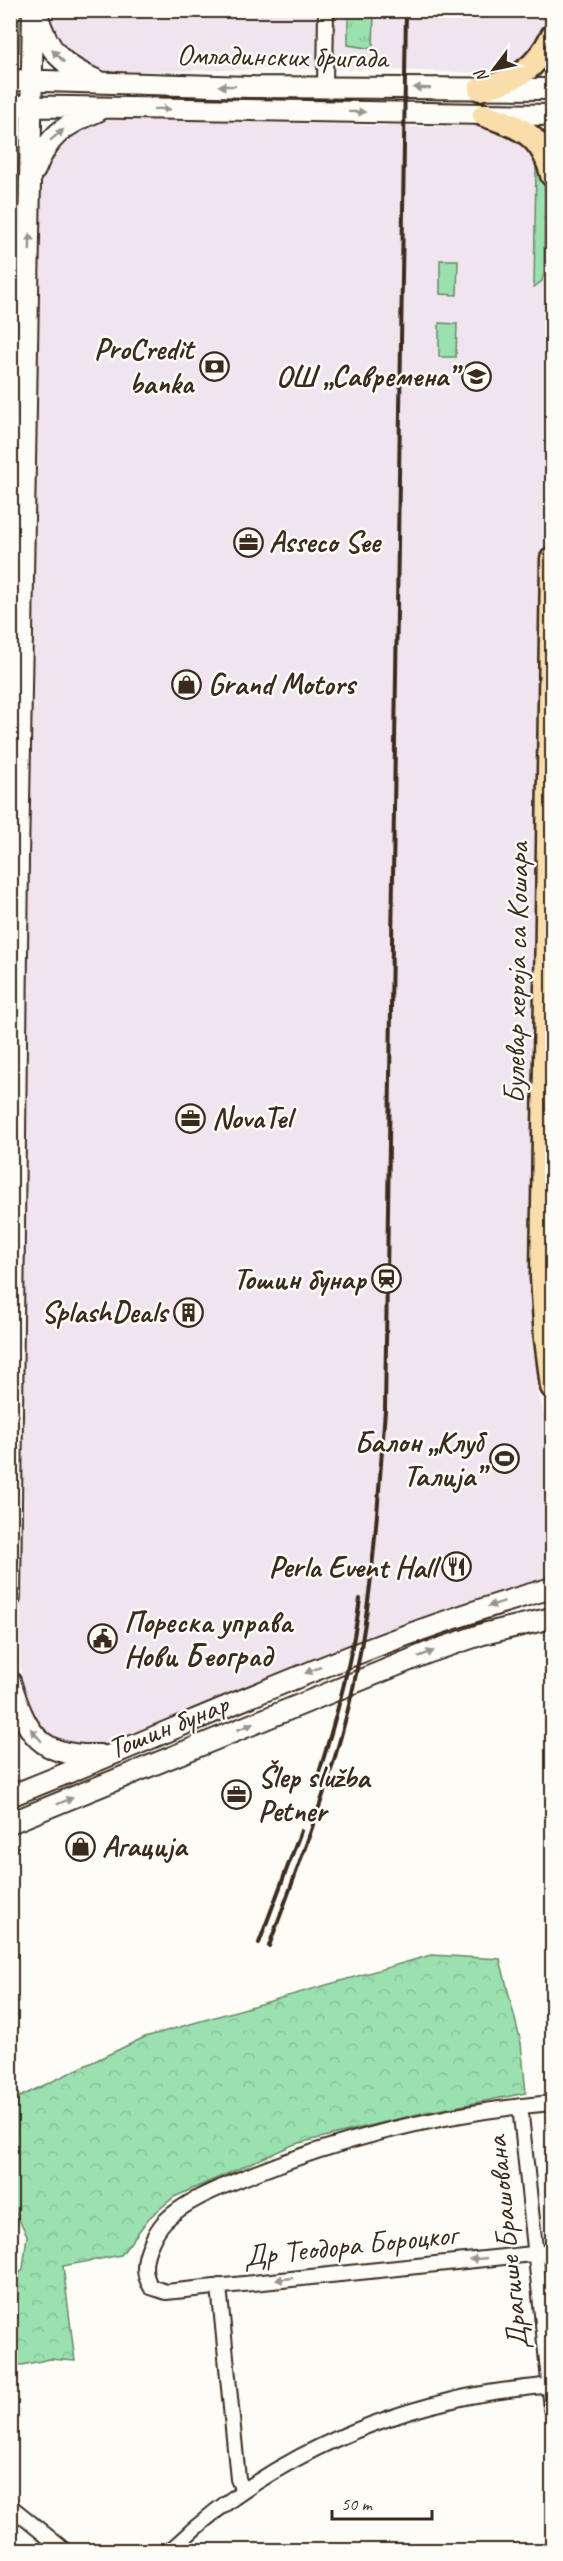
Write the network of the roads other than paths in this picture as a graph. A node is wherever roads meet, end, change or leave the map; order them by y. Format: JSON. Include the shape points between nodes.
{"nodes":[{"id":1,"x":34,"y":10,"type":"edge"},
{"id":2,"x":326,"y":10,"type":"edge"},
{"id":3,"x":552,"y":36,"type":"edge"},
{"id":4,"x":10,"y":80,"type":"edge"},
{"id":5,"x":32,"y":80,"type":"junction"},
{"id":6,"x":101,"y":83,"type":"junction"},
{"id":7,"x":325,"y":87,"type":"junction"},
{"id":8,"x":480,"y":89,"type":"junction"},
{"id":9,"x":552,"y":89,"type":"edge"},
{"id":10,"x":10,"y":106,"type":"edge"},
{"id":11,"x":32,"y":107,"type":"junction"},
{"id":12,"x":104,"y":109,"type":"junction"},
{"id":13,"x":484,"y":115,"type":"junction"},
{"id":14,"x":552,"y":116,"type":"edge"},
{"id":15,"x":552,"y":176,"type":"edge"},
{"id":16,"x":31,"y":181,"type":"junction"},
{"id":17,"x":552,"y":559,"type":"edge"},
{"id":18,"x":551,"y":785,"type":"edge"},
{"id":19,"x":14,"y":904,"type":"edge"},
{"id":20,"x":552,"y":1388,"type":"edge"},
{"id":21,"x":552,"y":1588,"type":"edge"},
{"id":22,"x":10,"y":1598,"type":"edge"},
{"id":23,"x":552,"y":1618,"type":"edge"},
{"id":24,"x":10,"y":1681,"type":"edge"},
{"id":25,"x":109,"y":1755,"type":"junction"},
{"id":26,"x":10,"y":1796,"type":"edge"},
{"id":27,"x":10,"y":1823,"type":"edge"},
{"id":28,"x":552,"y":2103,"type":"edge"},
{"id":29,"x":520,"y":2106,"type":"junction"},
{"id":30,"x":552,"y":2252,"type":"edge"},
{"id":31,"x":536,"y":2253,"type":"junction"},
{"id":32,"x":219,"y":2286,"type":"junction"},
{"id":33,"x":551,"y":2386,"type":"edge"},
{"id":34,"x":552,"y":2409,"type":"edge"},
{"id":35,"x":243,"y":2490,"type":"junction"},
{"id":36,"x":10,"y":2506,"type":"edge"},
{"id":37,"x":64,"y":2550,"type":"edge"},
{"id":38,"x":171,"y":2550,"type":"edge"}],
"edges":[{"from":1,"to":5,"type":"main road"},
{"from":6,"to":1,"type":"main road","one_way":true,"via":[[79,73],[55,54]]},
{"from":2,"to":7,"type":"street"},
{"from":3,"to":8,"type":"main road","via":[[535,64],[505,82]]},
{"from":4,"to":5,"type":"main road","name":"Омладинских бригада"},
{"from":5,"to":6,"type":"main road","name":"Омладинских бригада"},
{"from":5,"to":11,"type":"main road"},
{"from":7,"to":6,"type":"main road","name":"Омладинских бригада","one_way":true},
{"from":8,"to":7,"type":"main road","name":"Омладинских бригада","one_way":true},
{"from":8,"to":9,"type":"main road","name":"Омладинских бригада"},
{"from":10,"to":11,"type":"main road","name":"Омладинских бригада"},
{"from":11,"to":12,"type":"main road","name":"Омладинских бригада"},
{"from":11,"to":16,"type":"main road"},
{"from":12,"to":13,"type":"main road","name":"Омладинских бригада","one_way":true},
{"from":16,"to":12,"type":"main road","one_way":true,"via":[[47,143],[71,124]]},
{"from":13,"to":14,"type":"main road","name":"Омладинских бригада"},
{"from":13,"to":15,"type":"main road","via":[[531,136],[543,150]]},
{"from":19,"to":16,"type":"main road","one_way":true},
{"from":17,"to":18,"type":"main road","name":"Булевар хероја са Кошара"},
{"from":18,"to":20,"type":"main road","name":"Булевар хероја са Кошара","via":[[542,1277]]},
{"from":19,"to":22,"type":"main road"},
{"from":21,"to":25,"type":"main road","name":"Тошин бунар","one_way":true,"via":[[453,1618],[318,1667]]},
{"from":27,"to":23,"type":"main road","name":"Тошин бунар","one_way":true,"via":[[427,1653]]},
{"from":25,"to":24,"type":"main road","one_way":true,"via":[[59,1752],[43,1743],[24,1720]]},
{"from":25,"to":26,"type":"main road","name":"Тошин бунар"},
{"from":28,"to":29,"type":"street"},
{"from":29,"to":31,"type":"street","name":"Драгише Брашована"},
{"from":29,"to":32,"type":"street","name":"Др Теодора Бороцког","via":[[440,2118],[329,2145],[242,2178],[166,2220],[153,2239],[144,2266],[154,2289],[171,2292]]},
{"from":30,"to":31,"type":"street","name":"Др Теодора Бороцког"},
{"from":31,"to":32,"type":"street","name":"Др Теодора Бороцког","one_way":true},
{"from":31,"to":33,"type":"street","name":"Драгише Брашована"},
{"from":32,"to":35,"type":"street","via":[[238,2479]]},
{"from":33,"to":34,"type":"street","name":"Драгише Брашована"},
{"from":33,"to":35,"type":"street","via":[[458,2399],[405,2413],[341,2437]]},
{"from":35,"to":38,"type":"street"},
{"from":36,"to":37,"type":"street"}]}
